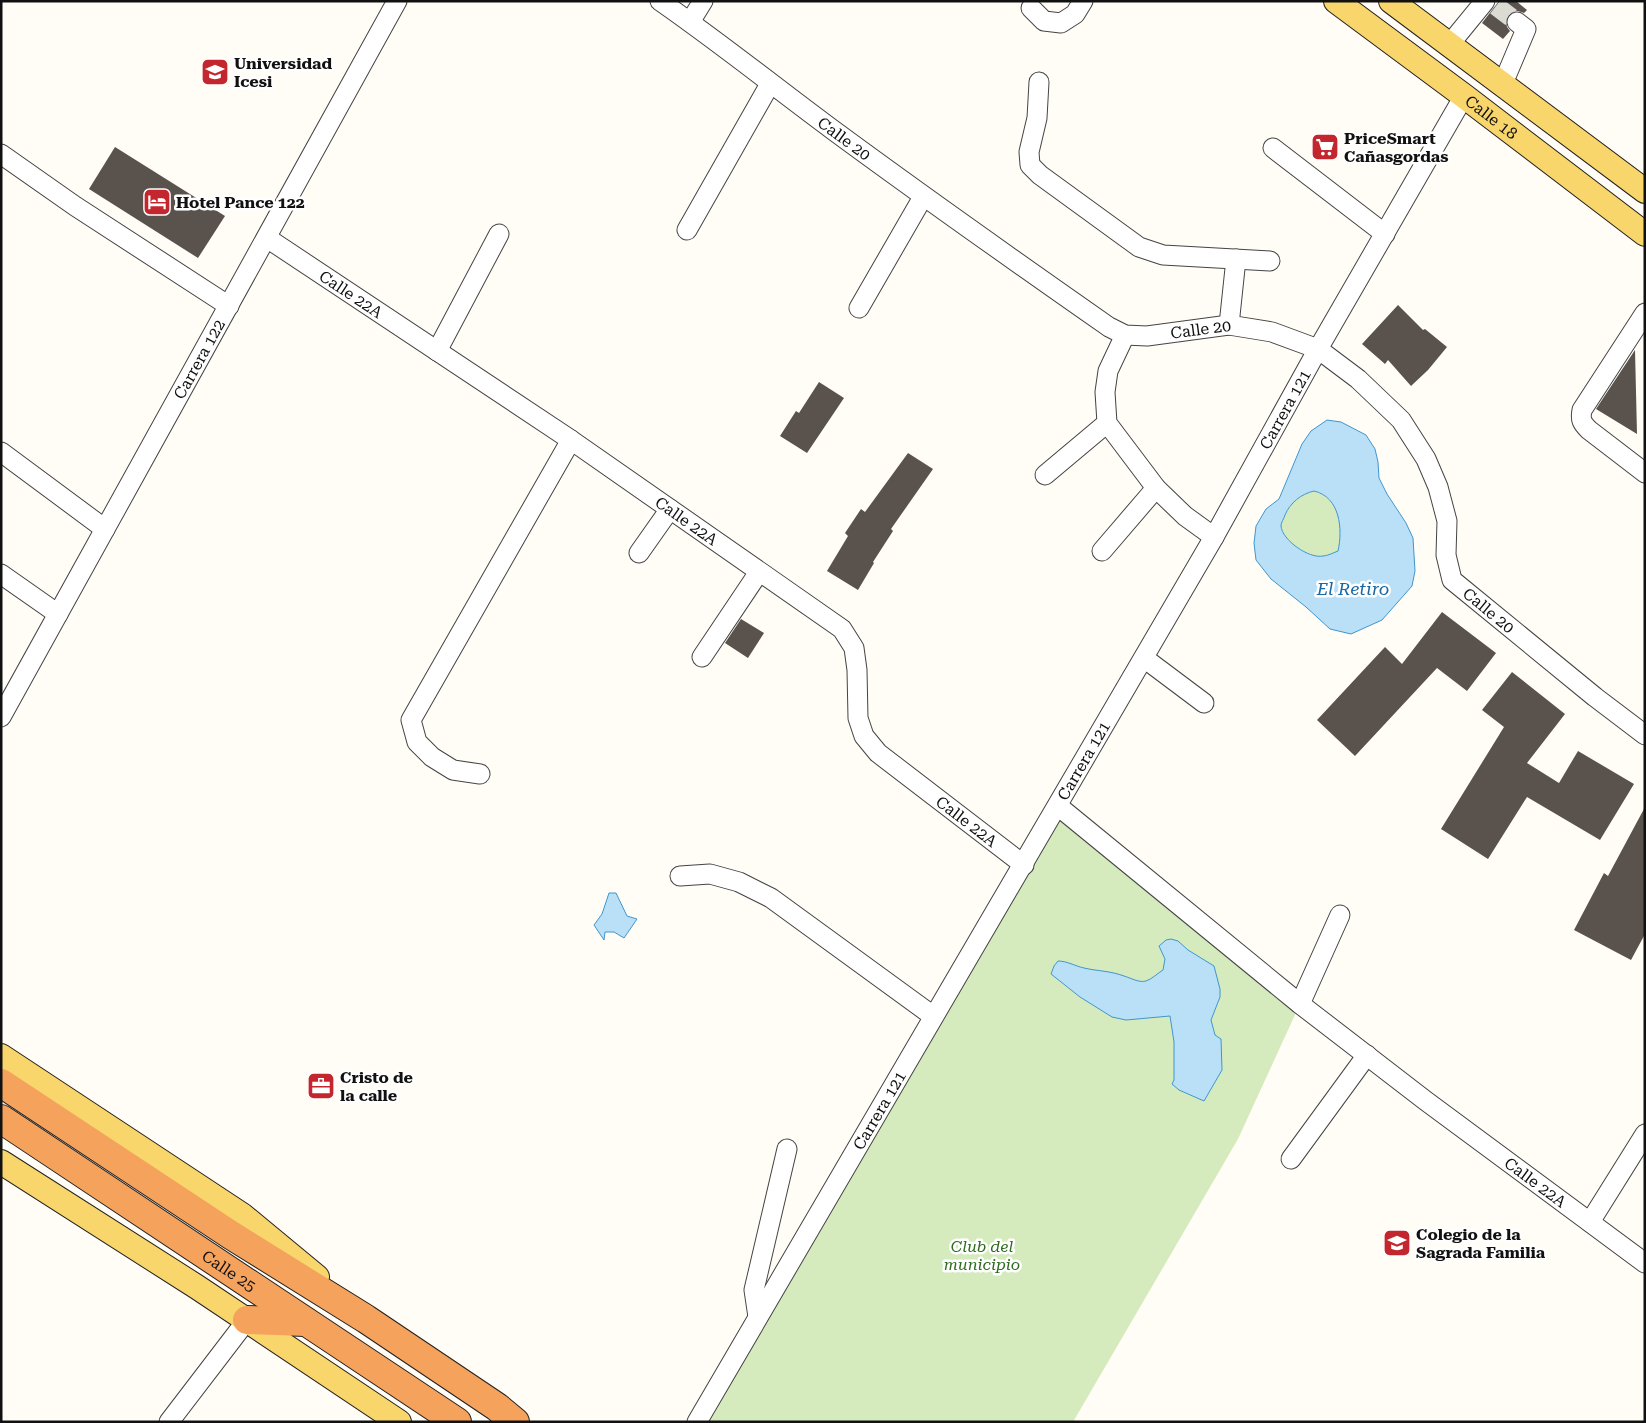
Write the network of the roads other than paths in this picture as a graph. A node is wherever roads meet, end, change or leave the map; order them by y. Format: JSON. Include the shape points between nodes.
{"nodes":[{"id":1,"x":397,"y":1,"type":"edge"},
{"id":2,"x":660,"y":1,"type":"edge"},
{"id":3,"x":703,"y":1,"type":"edge"},
{"id":4,"x":1082,"y":1,"type":"edge"},
{"id":5,"x":1336,"y":1,"type":"edge"},
{"id":6,"x":1391,"y":1,"type":"edge"},
{"id":7,"x":1490,"y":3,"type":"edge"},
{"id":8,"x":1031,"y":8,"type":"dead end"},
{"id":9,"x":690,"y":22,"type":"junction"},
{"id":10,"x":1517,"y":22,"type":"tunnel mouth"},
{"id":11,"x":1449,"y":45,"type":"junction"},
{"id":12,"x":1039,"y":82,"type":"dead end"},
{"id":13,"x":1501,"y":83,"type":"junction"},
{"id":14,"x":770,"y":84,"type":"junction"},
{"id":15,"x":1464,"y":96,"type":"junction"},
{"id":16,"x":1273,"y":148,"type":"dead end"},
{"id":17,"x":1,"y":154,"type":"edge"},
{"id":18,"x":1642,"y":186,"type":"edge"},
{"id":19,"x":923,"y":197,"type":"junction"},
{"id":20,"x":687,"y":230,"type":"dead end"},
{"id":21,"x":498,"y":234,"type":"dead end"},
{"id":22,"x":1385,"y":234,"type":"junction"},
{"id":23,"x":1645,"y":234,"type":"edge"},
{"id":24,"x":266,"y":238,"type":"junction"},
{"id":25,"x":1236,"y":260,"type":"junction"},
{"id":26,"x":1270,"y":261,"type":"dead end"},
{"id":27,"x":229,"y":306,"type":"junction"},
{"id":28,"x":859,"y":308,"type":"dead end"},
{"id":29,"x":1645,"y":313,"type":"edge"},
{"id":30,"x":1230,"y":325,"type":"junction"},
{"id":31,"x":1125,"y":335,"type":"junction"},
{"id":32,"x":1318,"y":349,"type":"junction"},
{"id":33,"x":437,"y":351,"type":"junction"},
{"id":34,"x":1108,"y":423,"type":"junction"},
{"id":35,"x":570,"y":440,"type":"junction"},
{"id":36,"x":1,"y":452,"type":"edge"},
{"id":37,"x":1645,"y":473,"type":"edge"},
{"id":38,"x":1044,"y":474,"type":"dead end"},
{"id":39,"x":1156,"y":488,"type":"junction"},
{"id":40,"x":670,"y":509,"type":"junction"},
{"id":41,"x":105,"y":529,"type":"junction"},
{"id":42,"x":1214,"y":537,"type":"junction"},
{"id":43,"x":1102,"y":551,"type":"dead end"},
{"id":44,"x":639,"y":553,"type":"dead end"},
{"id":45,"x":759,"y":572,"type":"junction"},
{"id":46,"x":1,"y":574,"type":"edge"},
{"id":47,"x":58,"y":614,"type":"junction"},
{"id":48,"x":702,"y":657,"type":"dead end"},
{"id":49,"x":1144,"y":658,"type":"junction"},
{"id":50,"x":1204,"y":703,"type":"dead end"},
{"id":51,"x":1,"y":717,"type":"edge"},
{"id":52,"x":1645,"y":734,"type":"edge"},
{"id":53,"x":480,"y":774,"type":"dead end"},
{"id":54,"x":1058,"y":806,"type":"junction"},
{"id":55,"x":1024,"y":865,"type":"junction"},
{"id":56,"x":680,"y":876,"type":"dead end"},
{"id":57,"x":1340,"y":915,"type":"dead end"},
{"id":58,"x":1300,"y":1004,"type":"junction"},
{"id":59,"x":933,"y":1016,"type":"junction"},
{"id":60,"x":1367,"y":1055,"type":"junction"},
{"id":61,"x":1,"y":1056,"type":"edge"},
{"id":62,"x":1,"y":1083,"type":"edge"},
{"id":63,"x":1,"y":1119,"type":"edge"},
{"id":64,"x":1645,"y":1134,"type":"edge"},
{"id":65,"x":787,"y":1149,"type":"dead end"},
{"id":66,"x":1291,"y":1158,"type":"dead end"},
{"id":67,"x":1,"y":1162,"type":"edge"},
{"id":68,"x":1590,"y":1222,"type":"junction"},
{"id":69,"x":1645,"y":1263,"type":"edge"},
{"id":70,"x":758,"y":1317,"type":"junction"},
{"id":71,"x":366,"y":1319,"type":"junction"},
{"id":72,"x":248,"y":1320,"type":"junction"},
{"id":73,"x":306,"y":1322,"type":"junction"},
{"id":74,"x":428,"y":1411,"type":"edge"},
{"id":75,"x":169,"y":1422,"type":"edge"},
{"id":76,"x":399,"y":1422,"type":"edge"},
{"id":77,"x":457,"y":1422,"type":"edge"},
{"id":78,"x":515,"y":1422,"type":"edge"},
{"id":79,"x":697,"y":1422,"type":"edge"}],
"edges":[{"from":1,"to":24,"type":"street","name":"Carrera 122"},
{"from":2,"to":9,"type":"street","name":"Calle 20"},
{"from":3,"to":9,"type":"street"},
{"from":4,"to":8,"type":"street","via":[[1075,14],[1061,23],[1044,21]]},
{"from":5,"to":15,"type":"main road","name":"Calle 18"},
{"from":6,"to":11,"type":"main road","name":"Calle 18"},
{"from":7,"to":11,"type":"street"},
{"from":9,"to":14,"type":"street","name":"Calle 20"},
{"from":10,"to":13,"type":"street","via":[[1526,29]]},
{"from":11,"to":13,"type":"main road","name":"Calle 18"},
{"from":12,"to":25,"type":"street","via":[[1037,118],[1029,152],[1030,165],[1040,175],[1139,247],[1164,255]]},
{"from":13,"to":18,"type":"main road","name":"Calle 18"},
{"from":14,"to":19,"type":"street","name":"Calle 20"},
{"from":14,"to":20,"type":"street"},
{"from":15,"to":22,"type":"street","name":"Carrera 121"},
{"from":15,"to":23,"type":"main road","name":"Calle 18"},
{"from":16,"to":22,"type":"street"},
{"from":17,"to":27,"type":"street"},
{"from":19,"to":28,"type":"street"},
{"from":19,"to":31,"type":"street","name":"Calle 20","via":[[1109,328]]},
{"from":21,"to":33,"type":"street"},
{"from":22,"to":32,"type":"street","name":"Carrera 121"},
{"from":24,"to":27,"type":"street","name":"Carrera 122"},
{"from":24,"to":33,"type":"street","name":"Calle 22A"},
{"from":25,"to":26,"type":"street"},
{"from":25,"to":30,"type":"street"},
{"from":27,"to":41,"type":"street","name":"Carrera 122"},
{"from":29,"to":37,"type":"street","via":[[1582,410],[1580,418],[1588,430]]},
{"from":30,"to":31,"type":"street","name":"Calle 20","via":[[1147,336]]},
{"from":30,"to":32,"type":"street","name":"Calle 20","via":[[1272,332]]},
{"from":31,"to":34,"type":"street","via":[[1108,371]]},
{"from":32,"to":42,"type":"street","name":"Carrera 121"},
{"from":32,"to":52,"type":"street","name":"Calle 20","via":[[1358,379],[1402,420],[1426,459],[1447,520],[1446,555],[1452,580]]},
{"from":33,"to":35,"type":"street","name":"Calle 22A"},
{"from":34,"to":38,"type":"street"},
{"from":34,"to":39,"type":"street"},
{"from":35,"to":40,"type":"street","name":"Calle 22A"},
{"from":35,"to":53,"type":"street","via":[[411,720],[417,742],[432,757],[453,770]]},
{"from":36,"to":41,"type":"street"},
{"from":39,"to":42,"type":"street","via":[[1185,516]]},
{"from":39,"to":43,"type":"street"},
{"from":40,"to":44,"type":"street"},
{"from":40,"to":45,"type":"street","name":"Calle 22A"},
{"from":41,"to":47,"type":"street","name":"Carrera 122"},
{"from":42,"to":49,"type":"street","name":"Carrera 121"},
{"from":45,"to":48,"type":"street"},
{"from":45,"to":55,"type":"street","name":"Calle 22A","via":[[842,629],[854,648],[858,718],[864,736],[878,753]]},
{"from":46,"to":47,"type":"street"},
{"from":47,"to":51,"type":"street","name":"Carrera 122"},
{"from":49,"to":50,"type":"street"},
{"from":49,"to":54,"type":"street","name":"Carrera 121"},
{"from":54,"to":55,"type":"street","name":"Carrera 121"},
{"from":54,"to":58,"type":"street","name":"Calle 22A"},
{"from":55,"to":59,"type":"street","name":"Carrera 121"},
{"from":56,"to":59,"type":"street","via":[[710,874],[739,882],[771,898]]},
{"from":57,"to":58,"type":"street"},
{"from":58,"to":60,"type":"street","name":"Calle 22A"},
{"from":59,"to":70,"type":"street","name":"Carrera 121"},
{"from":60,"to":66,"type":"street"},
{"from":60,"to":68,"type":"street","name":"Calle 22A"},
{"from":61,"to":71,"type":"main road","name":"Calle 25","via":[[242,1215]]},
{"from":62,"to":71,"type":"highway","name":"Calle 25","via":[[231,1235]]},
{"from":63,"to":73,"type":"highway","name":"Calle 25"},
{"from":64,"to":68,"type":"street"},
{"from":65,"to":70,"type":"street","via":[[754,1290]]},
{"from":67,"to":72,"type":"main road","name":"Calle 25"},
{"from":68,"to":69,"type":"street","name":"Calle 22A"},
{"from":70,"to":79,"type":"street","name":"Carrera 121"},
{"from":71,"to":78,"type":"highway","name":"Calle 25"},
{"from":72,"to":73,"type":"highway"},
{"from":72,"to":75,"type":"street"},
{"from":72,"to":76,"type":"main road","name":"Calle 25"},
{"from":73,"to":74,"type":"highway","name":"Calle 25"},
{"from":74,"to":77,"type":"highway","name":"Calle 25"}]}
